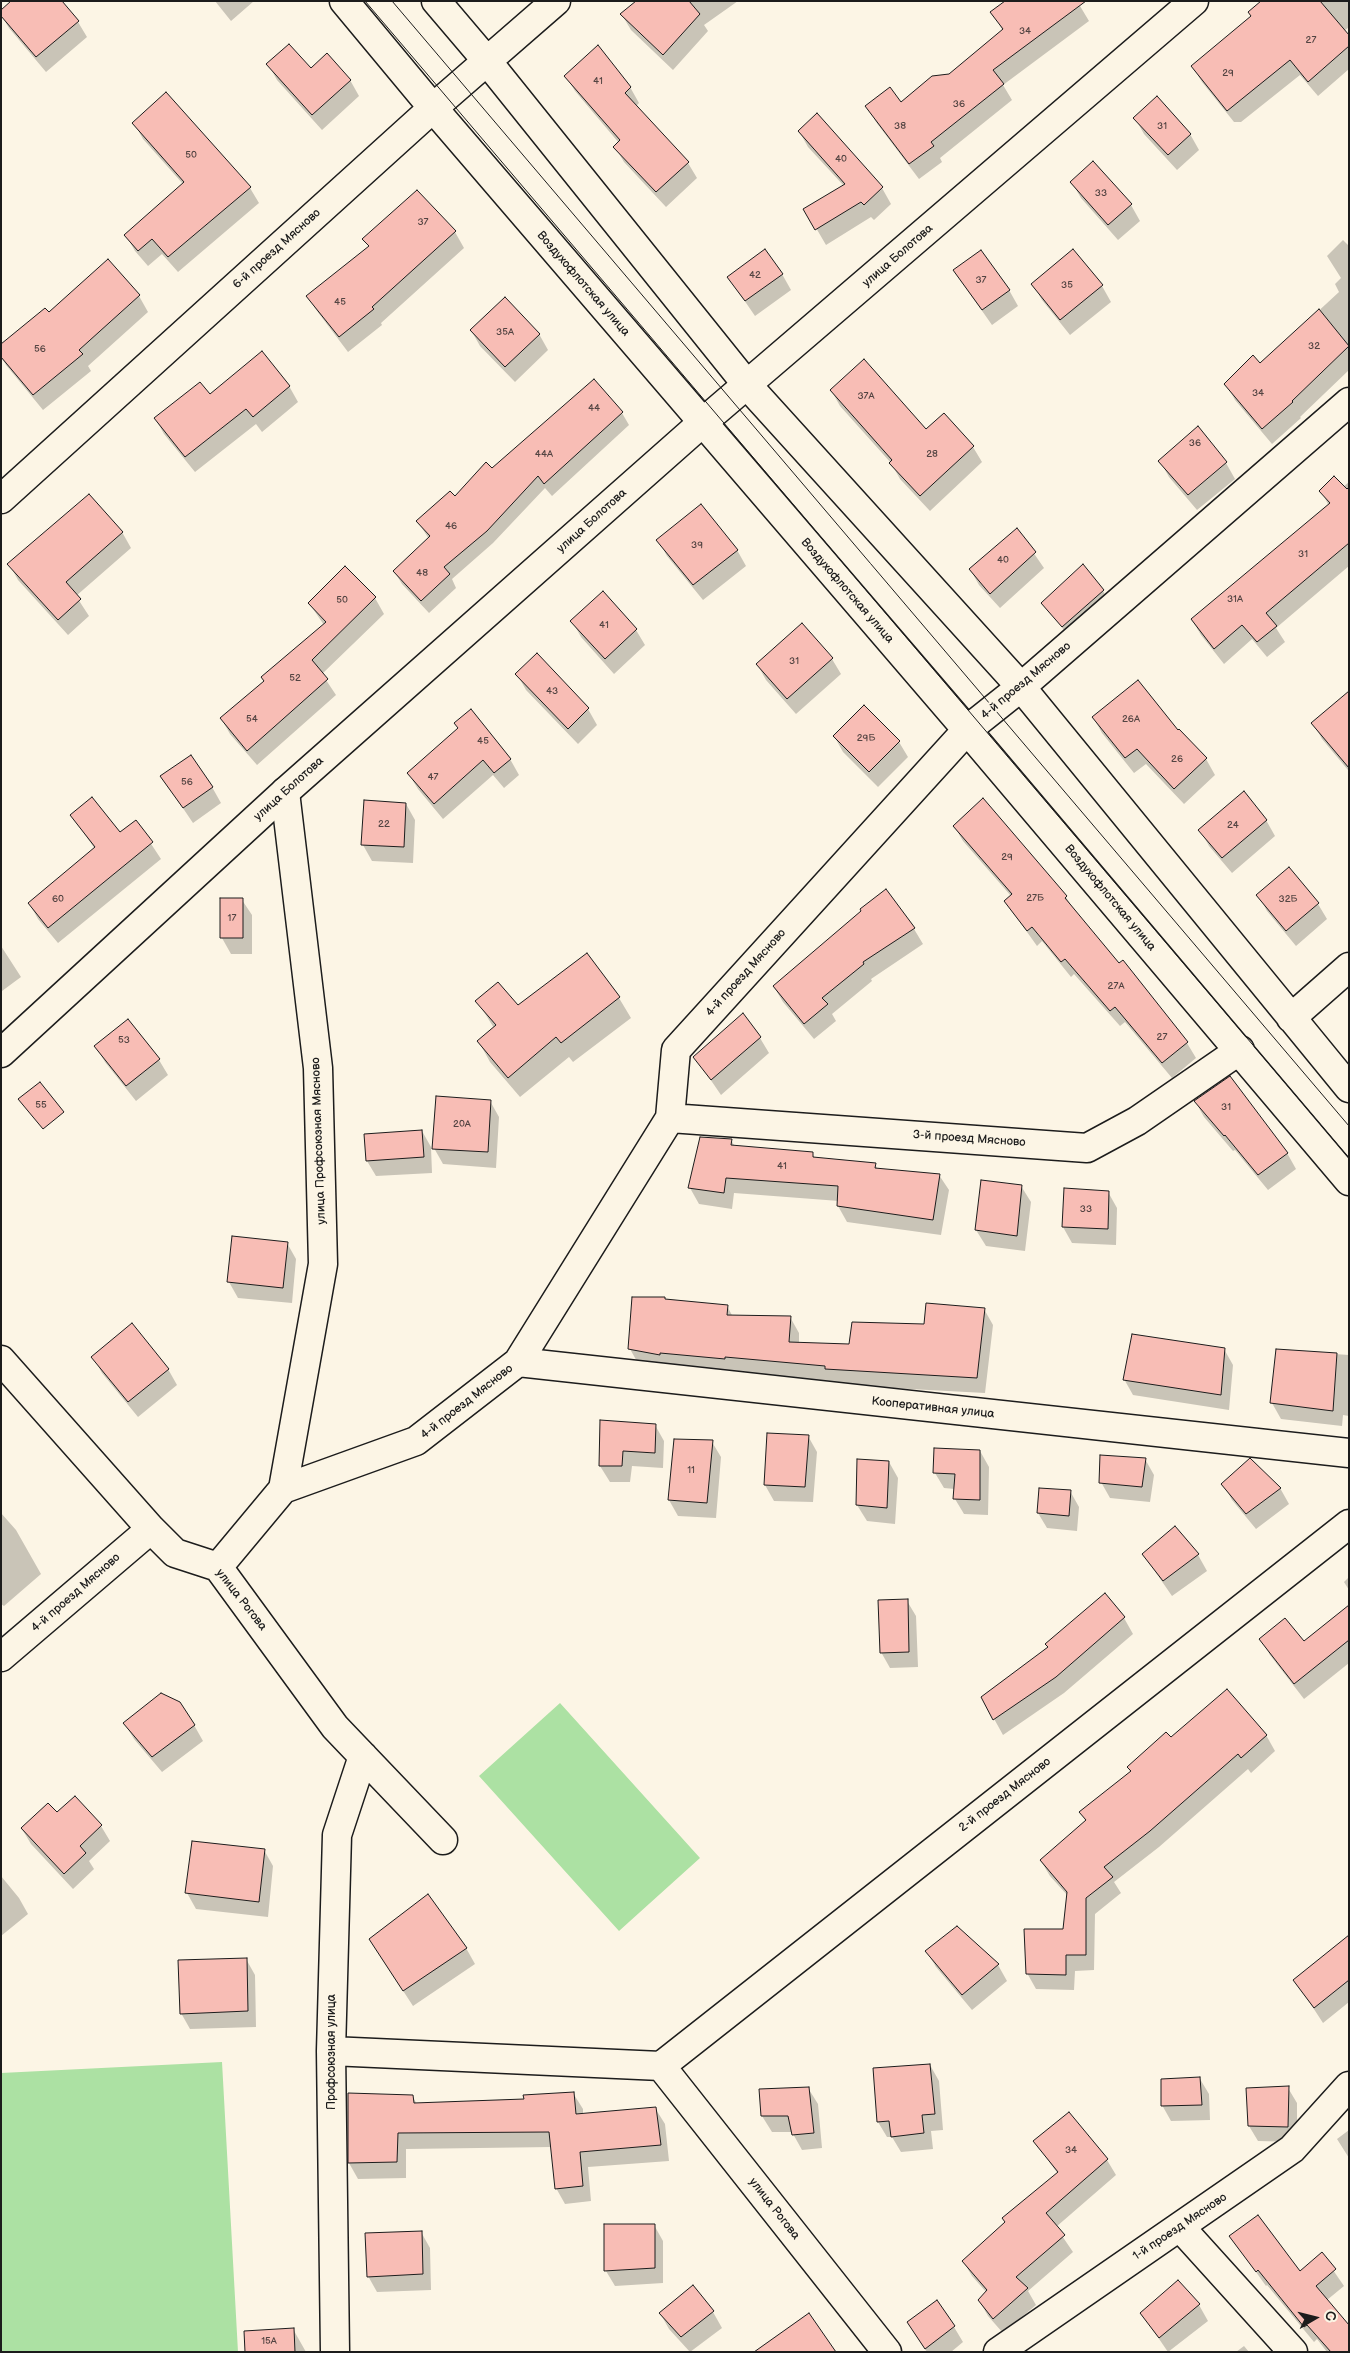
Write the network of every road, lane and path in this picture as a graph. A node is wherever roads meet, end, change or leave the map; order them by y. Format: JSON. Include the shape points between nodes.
{"nodes":[{"id":1,"x":344,"y":1,"type":"edge"},
{"id":2,"x":436,"y":1,"type":"edge"},
{"id":3,"x":556,"y":1,"type":"edge"},
{"id":4,"x":1194,"y":1,"type":"edge"},
{"id":5,"x":487,"y":61,"type":"junction"},
{"id":6,"x":432,"y":108,"type":"junction"},
{"id":7,"x":748,"y":386,"type":"junction"},
{"id":8,"x":1349,"y":402,"type":"edge"},
{"id":9,"x":702,"y":423,"type":"junction"},
{"id":10,"x":1,"y":499,"type":"edge"},
{"id":11,"x":1021,"y":687,"type":"junction"},
{"id":12,"x":967,"y":730,"type":"junction"},
{"id":13,"x":285,"y":792,"type":"junction"},
{"id":14,"x":1349,"y":967,"type":"edge"},
{"id":15,"x":1291,"y":1018,"type":"junction"},
{"id":16,"x":1240,"y":1050,"type":"junction"},
{"id":17,"x":1,"y":1052,"type":"edge"},
{"id":18,"x":1349,"y":1088,"type":"edge"},
{"id":19,"x":670,"y":1118,"type":"junction"},
{"id":20,"x":1349,"y":1181,"type":"edge"},
{"id":21,"x":1,"y":1360,"type":"edge"},
{"id":22,"x":518,"y":1362,"type":"junction"},
{"id":23,"x":1349,"y":1453,"type":"edge"},
{"id":24,"x":284,"y":1489,"type":"junction"},
{"id":25,"x":1349,"y":1524,"type":"edge"},
{"id":26,"x":151,"y":1529,"type":"junction"},
{"id":27,"x":218,"y":1567,"type":"junction"},
{"id":28,"x":1,"y":1657,"type":"edge"},
{"id":29,"x":363,"y":1756,"type":"junction"},
{"id":30,"x":443,"y":1840,"type":"dead end"},
{"id":31,"x":331,"y":2051,"type":"junction"},
{"id":32,"x":661,"y":2066,"type":"junction"},
{"id":33,"x":1349,"y":2086,"type":"edge"},
{"id":34,"x":1180,"y":2227,"type":"junction"},
{"id":35,"x":334,"y":2352,"type":"edge"},
{"id":36,"x":887,"y":2352,"type":"edge"},
{"id":37,"x":998,"y":2352,"type":"edge"},
{"id":38,"x":1293,"y":2352,"type":"edge"}],
"edges":[{"from":1,"to":6,"type":"street","name":"Воздухофлотская улица"},
{"from":2,"to":5,"type":"street"},
{"from":3,"to":5,"type":"street","name":"6-й проезд Мясново"},
{"from":4,"to":7,"type":"street","name":"улица Болотова"},
{"from":5,"to":6,"type":"street","name":"6-й проезд Мясново"},
{"from":5,"to":7,"type":"street"},
{"from":6,"to":9,"type":"street","name":"Воздухофлотская улица"},
{"from":6,"to":10,"type":"street","name":"6-й проезд Мясново"},
{"from":7,"to":9,"type":"street","name":"улица Болотова"},
{"from":7,"to":11,"type":"street"},
{"from":8,"to":11,"type":"street","name":"4-й проезд Мясново"},
{"from":9,"to":12,"type":"street","name":"Воздухофлотская улица"},
{"from":9,"to":13,"type":"street","name":"улица Болотова"},
{"from":11,"to":12,"type":"street","name":"4-й проезд Мясново"},
{"from":11,"to":15,"type":"street"},
{"from":12,"to":16,"type":"street","name":"Воздухофлотская улица"},
{"from":12,"to":19,"type":"street","name":"4-й проезд Мясново","via":[[676,1050]]},
{"from":13,"to":17,"type":"street","name":"улица Болотова"},
{"from":13,"to":24,"type":"street","name":"улица Профсоюзная Мясново","via":[[318,1068],[323,1264]]},
{"from":14,"to":15,"type":"street"},
{"from":15,"to":18,"type":"street"},
{"from":16,"to":19,"type":"street","name":"3-й проезд Мясново","via":[[1137,1121],[1087,1148]]},
{"from":16,"to":20,"type":"street","name":"Воздухофлотская улица"},
{"from":19,"to":22,"type":"street","name":"4-й проезд Мясново"},
{"from":21,"to":26,"type":"street","name":"улица Рогова"},
{"from":22,"to":23,"type":"street","name":"Кооперативная улица"},
{"from":22,"to":24,"type":"street","name":"4-й проезд Мясново","via":[[416,1441]]},
{"from":24,"to":27,"type":"street","name":"4-й проезд Мясново"},
{"from":25,"to":32,"type":"street","name":"2-й проезд Мясново"},
{"from":26,"to":27,"type":"street","name":"улица Рогова","via":[[175,1553]]},
{"from":26,"to":28,"type":"street","name":"4-й проезд Мясново"},
{"from":27,"to":29,"type":"street","name":"улица Рогова","via":[[336,1727]]},
{"from":29,"to":30,"type":"street","name":"улица Рогова"},
{"from":29,"to":31,"type":"street","name":"Профсоюзная улица","via":[[337,1835]]},
{"from":31,"to":32,"type":"street"},
{"from":31,"to":35,"type":"street","name":"Профсоюзная улица"},
{"from":32,"to":36,"type":"street","name":"улица Рогова"},
{"from":33,"to":34,"type":"street","name":"1-й проезд Мясново","via":[[1292,2149]]},
{"from":34,"to":37,"type":"street","name":"1-й проезд Мясново"},
{"from":34,"to":38,"type":"street"}]}
